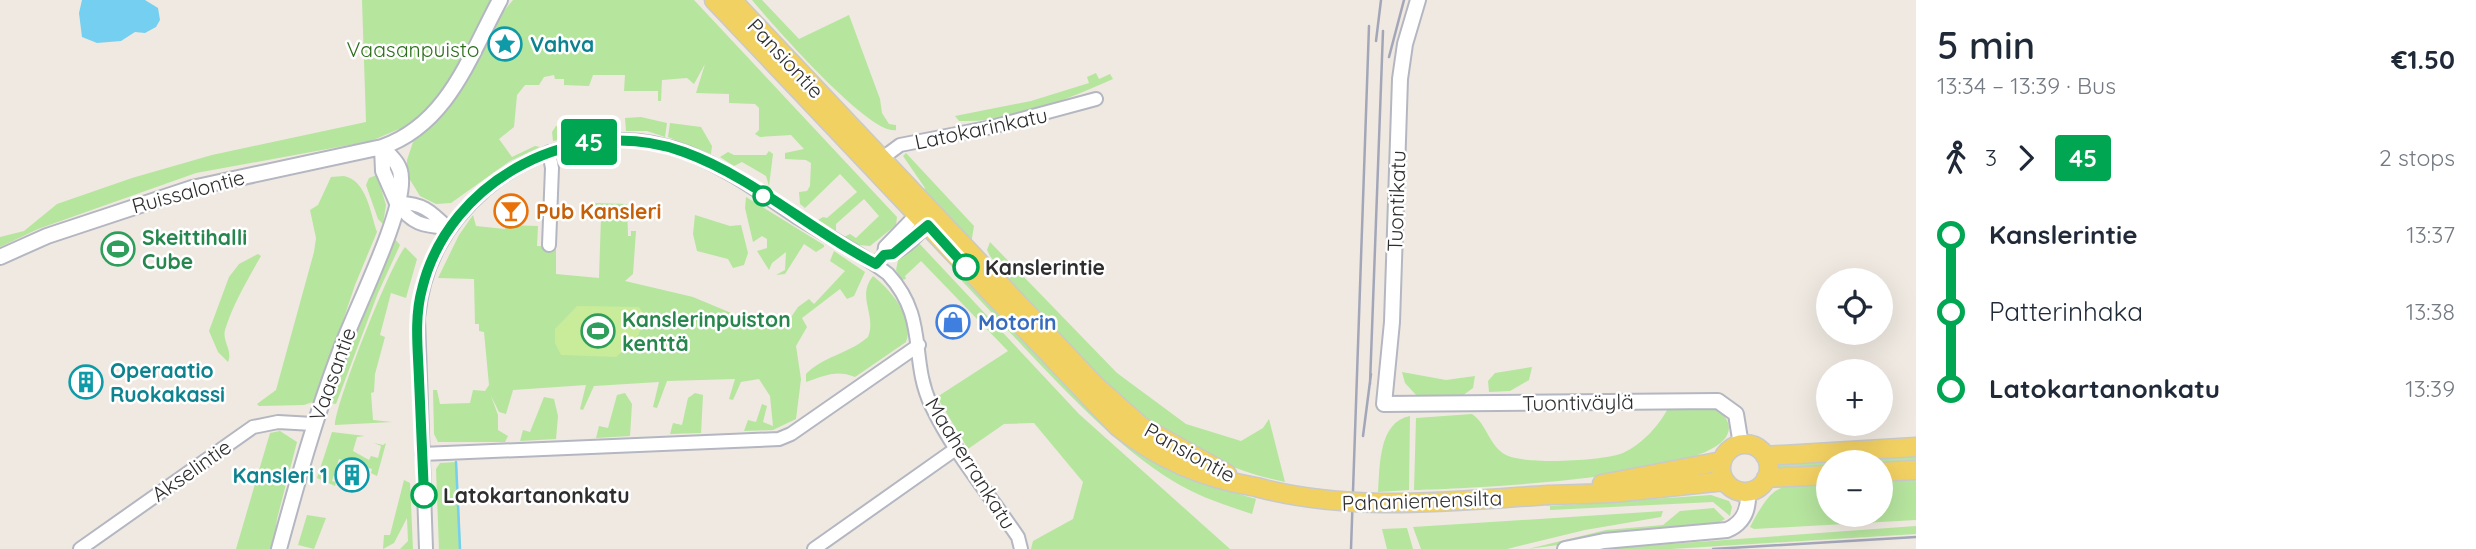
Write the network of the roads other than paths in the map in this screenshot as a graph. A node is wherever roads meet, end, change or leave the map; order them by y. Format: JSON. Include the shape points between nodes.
{"nodes":[{"id":1,"x":500,"y":0,"type":"edge"},
{"id":2,"x":714,"y":0,"type":"edge"},
{"id":3,"x":732,"y":0,"type":"edge"},
{"id":4,"x":1418,"y":0,"type":"edge"},
{"id":5,"x":1096,"y":99,"type":"dead end"},
{"id":6,"x":382,"y":147,"type":"junction"},
{"id":7,"x":549,"y":152,"type":"junction"},
{"id":8,"x":876,"y":163,"type":"junction"},
{"id":9,"x":397,"y":202,"type":"junction"},
{"id":10,"x":925,"y":217,"type":"junction"},
{"id":11,"x":448,"y":228,"type":"junction"},
{"id":12,"x":549,"y":244,"type":"dead end"},
{"id":13,"x":0,"y":257,"type":"edge"},
{"id":14,"x":880,"y":260,"type":"junction"},
{"id":15,"x":919,"y":345,"type":"junction"},
{"id":16,"x":1384,"y":404,"type":"joint"},
{"id":17,"x":313,"y":424,"type":"junction"},
{"id":18,"x":1741,"y":445,"type":"junction"},
{"id":19,"x":1916,"y":447,"type":"edge"},
{"id":20,"x":957,"y":448,"type":"junction"},
{"id":21,"x":422,"y":454,"type":"junction"},
{"id":22,"x":1765,"y":456,"type":"junction"},
{"id":23,"x":1722,"y":461,"type":"junction"},
{"id":24,"x":1916,"y":470,"type":"edge"},
{"id":25,"x":1893,"y":471,"type":"edge"},
{"id":26,"x":1816,"y":476,"type":"edge"},
{"id":27,"x":1766,"y":478,"type":"junction"},
{"id":28,"x":1725,"y":481,"type":"junction"},
{"id":29,"x":1256,"y":487,"type":"joint"},
{"id":30,"x":1748,"y":492,"type":"junction"},
{"id":31,"x":1549,"y":495,"type":"junction"},
{"id":32,"x":80,"y":549,"type":"edge"},
{"id":33,"x":279,"y":549,"type":"edge"},
{"id":34,"x":426,"y":549,"type":"edge"},
{"id":35,"x":814,"y":549,"type":"edge"},
{"id":36,"x":1021,"y":549,"type":"edge"},
{"id":37,"x":1565,"y":549,"type":"edge"}],
"edges":[{"from":1,"to":6,"type":"street","via":[[443,104],[401,141]]},
{"from":2,"to":8,"type":"main road","name":"Pansiontie"},
{"from":3,"to":8,"type":"main road","name":"Pansiontie"},
{"from":4,"to":16,"type":"street","name":"Tuontikatu","via":[[1400,79],[1392,322]]},
{"from":5,"to":8,"type":"street","name":"Latokarinkatu","via":[[900,145]]},
{"from":6,"to":9,"type":"street","name":"Vaasantie","via":[[399,165],[402,181]]},
{"from":6,"to":13,"type":"street","name":"Ruissalontie","via":[[192,188],[47,236]]},
{"from":7,"to":11,"type":"street","via":[[504,175]]},
{"from":7,"to":12,"type":"street"},
{"from":7,"to":14,"type":"street","via":[[588,142],[622,140],[686,152]]},
{"from":8,"to":10,"type":"main road","name":"Pansiontie"},
{"from":9,"to":11,"type":"street","via":[[423,206]]},
{"from":9,"to":17,"type":"street","name":"Vaasantie"},
{"from":10,"to":14,"type":"street","via":[[885,247]]},
{"from":10,"to":29,"type":"main road","name":"Pansiontie","via":[[1118,427],[1186,469]]},
{"from":11,"to":21,"type":"street","via":[[430,264],[419,304]]},
{"from":14,"to":15,"type":"street","name":"Maaherrankatu","via":[[906,299]]},
{"from":15,"to":20,"type":"street","name":"Maaherrankatu","via":[[926,393]]},
{"from":15,"to":21,"type":"street","via":[[779,439]]},
{"from":16,"to":18,"type":"street","name":"Tuontiväylä","via":[[1718,401],[1736,414]]},
{"from":17,"to":32,"type":"street","name":"Akselintie","via":[[278,422],[253,427]]},
{"from":17,"to":33,"type":"street","name":"Vaasantie"},
{"from":18,"to":22,"type":"main road","via":[[1758,448]]},
{"from":18,"to":23,"type":"main road","via":[[1729,450]]},
{"from":19,"to":22,"type":"main road"},
{"from":20,"to":35,"type":"street"},
{"from":20,"to":36,"type":"street","name":"Maaherrankatu","via":[[1018,537]]},
{"from":21,"to":34,"type":"street"},
{"from":22,"to":27,"type":"main road"},
{"from":23,"to":28,"type":"main road"},
{"from":23,"to":31,"type":"main road"},
{"from":24,"to":25,"type":"main road"},
{"from":26,"to":27,"type":"main road"},
{"from":27,"to":30,"type":"main road"},
{"from":28,"to":30,"type":"main road","via":[[1734,490]]},
{"from":28,"to":31,"type":"main road"},
{"from":29,"to":31,"type":"main road","name":"Pahaniemensilta","bridge":true,"via":[[1318,501],[1370,504]]},
{"from":30,"to":37,"type":"street","via":[[1744,515],[1727,530]]}]}
